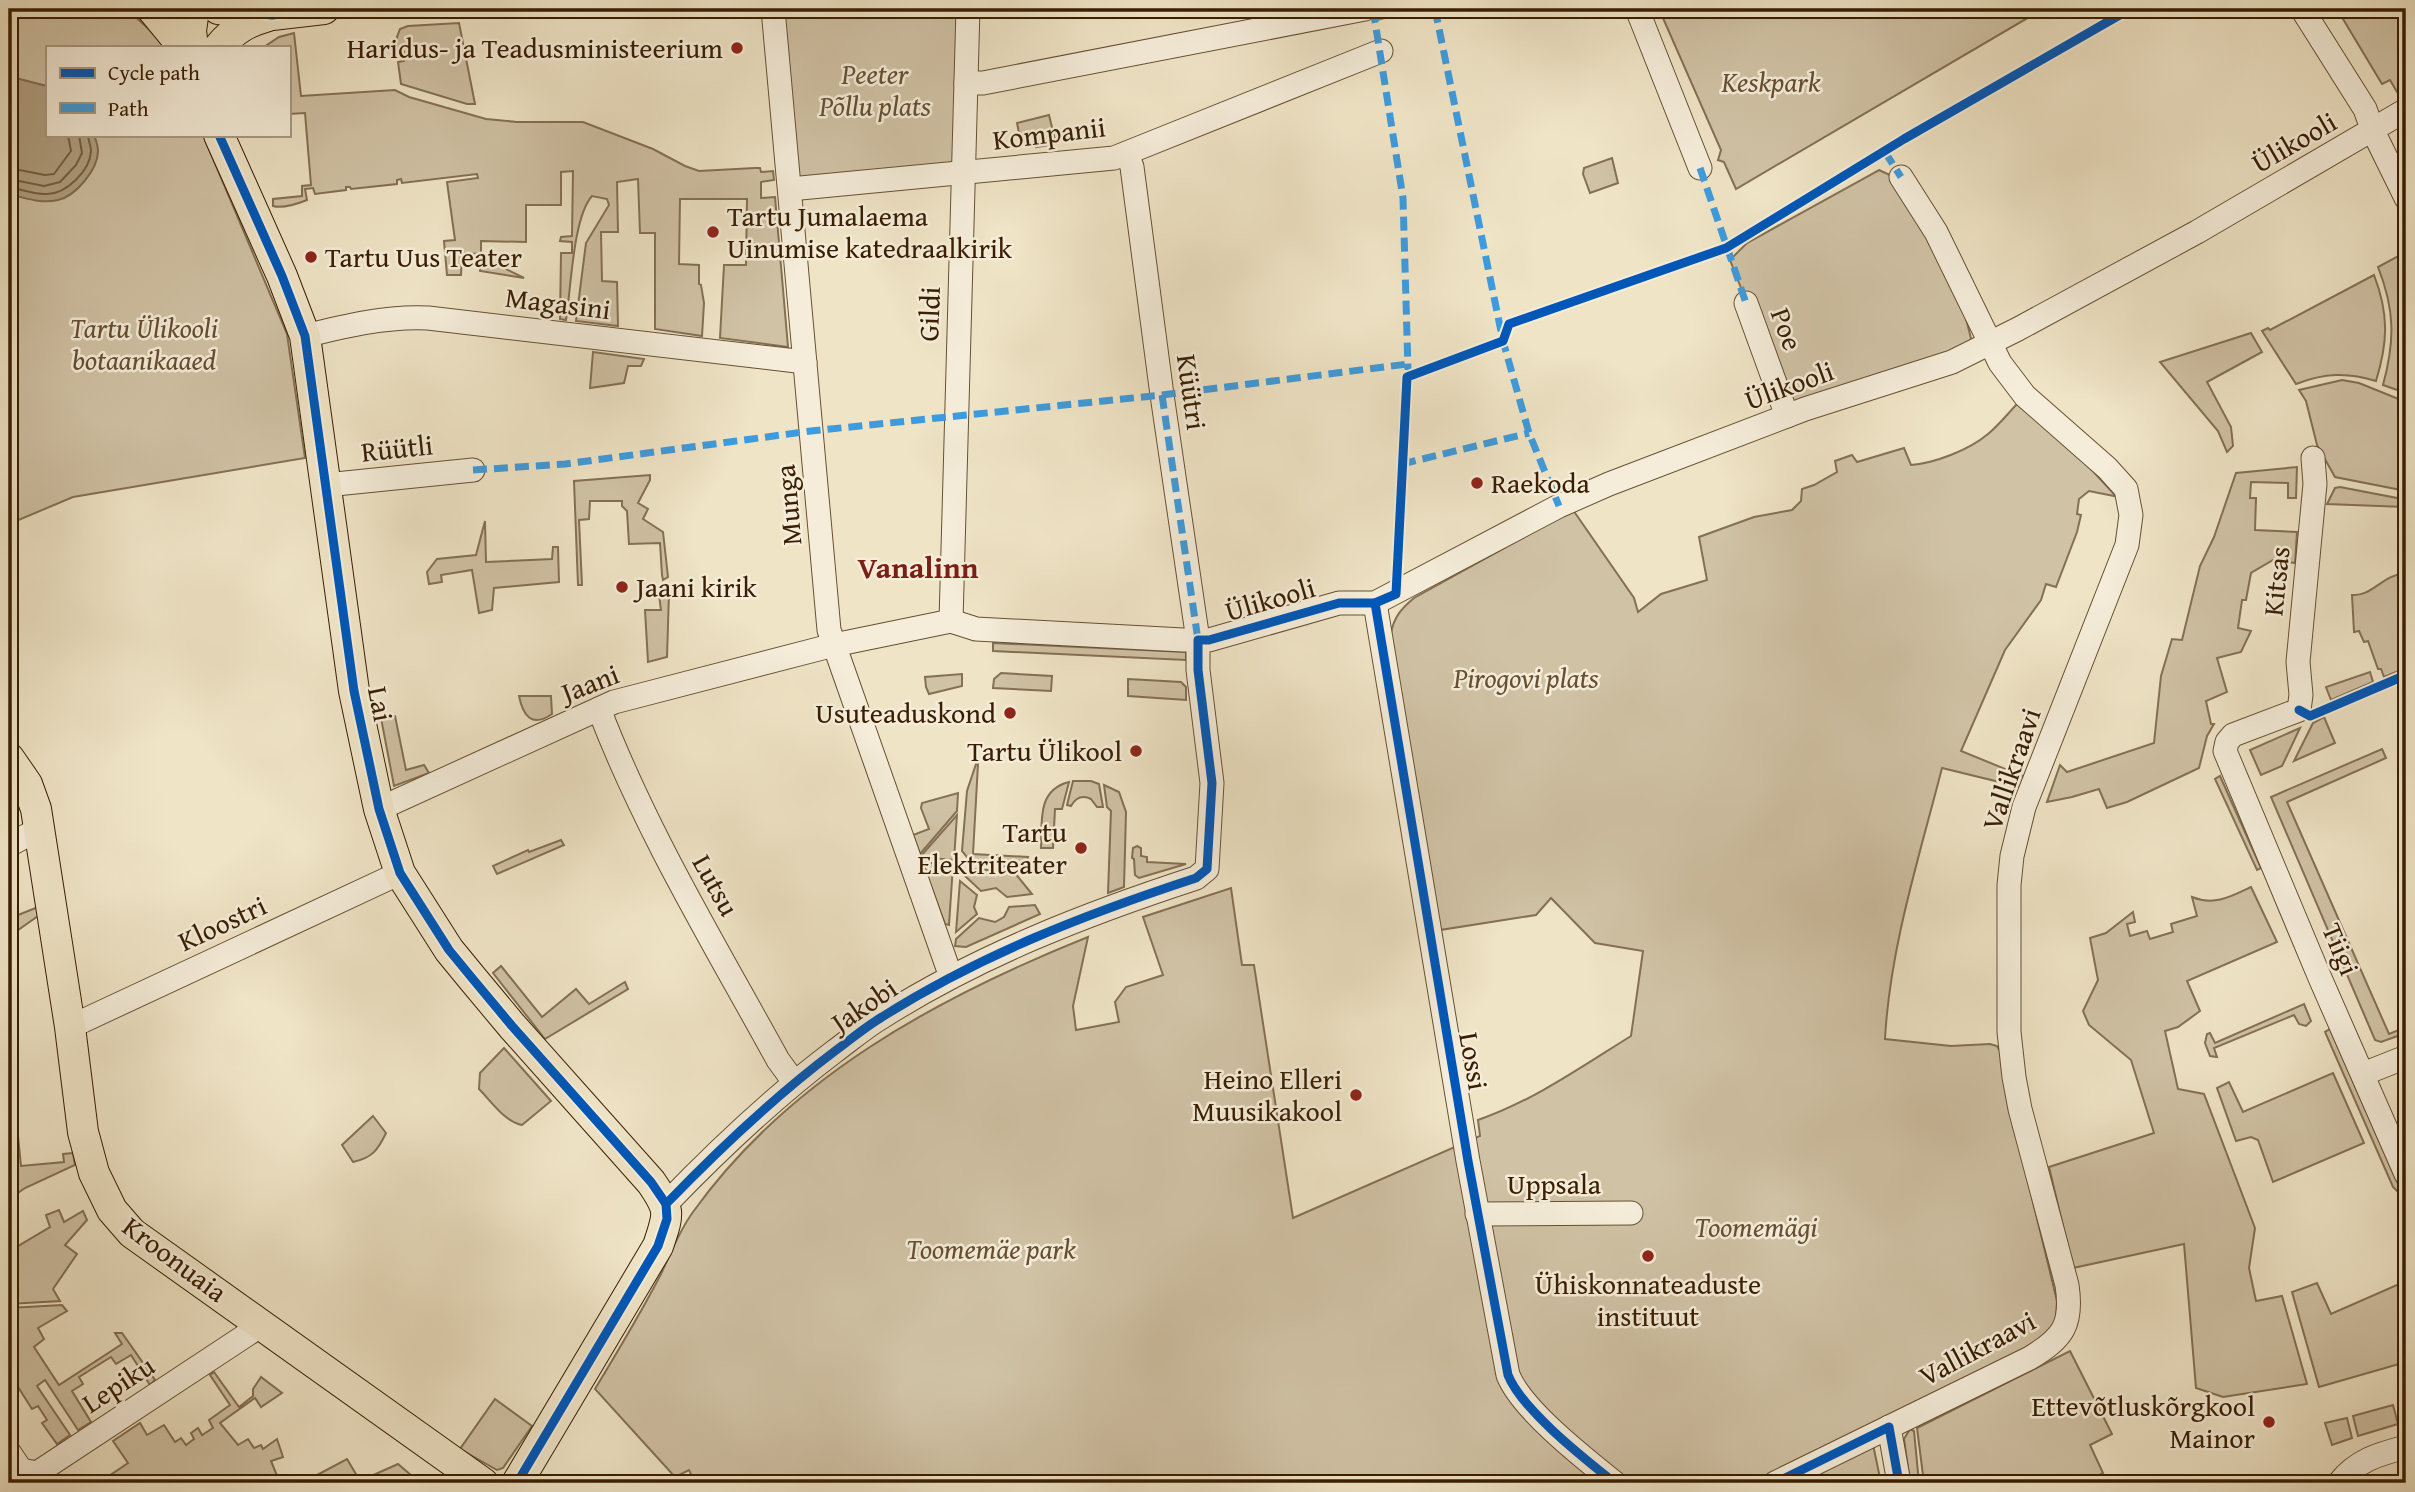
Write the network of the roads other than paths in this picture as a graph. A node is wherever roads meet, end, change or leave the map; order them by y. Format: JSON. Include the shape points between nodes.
{"nodes":[{"id":1,"x":152,"y":9,"type":"edge"},
{"id":2,"x":194,"y":9,"type":"edge"},
{"id":3,"x":218,"y":9,"type":"edge"},
{"id":4,"x":324,"y":9,"type":"edge"},
{"id":5,"x":773,"y":9,"type":"edge"},
{"id":6,"x":968,"y":9,"type":"edge"},
{"id":7,"x":1365,"y":9,"type":"edge"},
{"id":8,"x":1637,"y":9,"type":"edge"},
{"id":9,"x":2302,"y":9,"type":"edge"},
{"id":10,"x":272,"y":15,"type":"junction"},
{"id":11,"x":180,"y":46,"type":"edge"},
{"id":12,"x":192,"y":46,"type":"edge"},
{"id":13,"x":220,"y":46,"type":"edge"},
{"id":14,"x":1381,"y":51,"type":"dead end"},
{"id":15,"x":966,"y":83,"type":"junction"},
{"id":16,"x":2406,"y":110,"type":"edge"},
{"id":17,"x":2373,"y":131,"type":"junction"},
{"id":18,"x":219,"y":136,"type":"edge"},
{"id":19,"x":1127,"y":153,"type":"junction"},
{"id":20,"x":1700,"y":168,"type":"dead end"},
{"id":21,"x":963,"y":172,"type":"junction"},
{"id":22,"x":1900,"y":177,"type":"dead end"},
{"id":23,"x":789,"y":189,"type":"junction"},
{"id":24,"x":2406,"y":198,"type":"edge"},
{"id":25,"x":1746,"y":303,"type":"dead end"},
{"id":26,"x":305,"y":336,"type":"junction"},
{"id":27,"x":1989,"y":344,"type":"junction"},
{"id":28,"x":805,"y":362,"type":"junction"},
{"id":29,"x":1787,"y":416,"type":"junction"},
{"id":30,"x":2312,"y":458,"type":"dead end"},
{"id":31,"x":473,"y":470,"type":"dead end"},
{"id":32,"x":326,"y":485,"type":"junction"},
{"id":33,"x":1375,"y":603,"type":"junction"},
{"id":34,"x":951,"y":621,"type":"junction"},
{"id":35,"x":1198,"y":640,"type":"junction"},
{"id":36,"x":834,"y":645,"type":"junction"},
{"id":37,"x":599,"y":709,"type":"junction"},
{"id":38,"x":2226,"y":746,"type":"joint"},
{"id":39,"x":9,"y":758,"type":"edge"},
{"id":40,"x":379,"y":809,"type":"junction"},
{"id":41,"x":39,"y":829,"type":"junction"},
{"id":42,"x":9,"y":845,"type":"edge"},
{"id":43,"x":400,"y":873,"type":"junction"},
{"id":44,"x":951,"y":977,"type":"junction"},
{"id":45,"x":70,"y":1027,"type":"junction"},
{"id":46,"x":2406,"y":1057,"type":"edge"},
{"id":47,"x":2363,"y":1074,"type":"junction"},
{"id":48,"x":794,"y":1082,"type":"junction"},
{"id":49,"x":2406,"y":1174,"type":"edge"},
{"id":50,"x":666,"y":1204,"type":"junction"},
{"id":51,"x":1631,"y":1213,"type":"dead end"},
{"id":52,"x":1477,"y":1214,"type":"junction"},
{"id":53,"x":263,"y":1324,"type":"junction"},
{"id":54,"x":1889,"y":1427,"type":"junction"},
{"id":55,"x":2406,"y":1447,"type":"edge"},
{"id":56,"x":9,"y":1452,"type":"edge"},
{"id":57,"x":483,"y":1483,"type":"edge"},
{"id":58,"x":517,"y":1483,"type":"edge"},
{"id":59,"x":1615,"y":1483,"type":"edge"},
{"id":60,"x":1775,"y":1483,"type":"edge"},
{"id":61,"x":1899,"y":1483,"type":"edge"},
{"id":62,"x":2339,"y":1483,"type":"edge"}],
"edges":[{"from":1,"to":11,"type":"main road"},
{"from":2,"to":12,"type":"main road"},
{"from":3,"to":10,"type":"main road"},
{"from":4,"to":10,"type":"main road"},
{"from":5,"to":23,"type":"street","name":"Munga"},
{"from":6,"to":15,"type":"street","name":"Gildi"},
{"from":7,"to":15,"type":"street"},
{"from":8,"to":20,"type":"street"},
{"from":9,"to":17,"type":"street","via":[[2365,109]]},
{"from":10,"to":13,"type":"main road","via":[[238,27]]},
{"from":14,"to":19,"type":"street","name":"Kompanii"},
{"from":15,"to":21,"type":"street","name":"Gildi"},
{"from":16,"to":17,"type":"street","name":"Ülikooli"},
{"from":17,"to":24,"type":"street"},
{"from":17,"to":27,"type":"street","name":"Ülikooli"},
{"from":18,"to":26,"type":"main road","name":"Lai"},
{"from":19,"to":21,"type":"street","name":"Kompanii"},
{"from":19,"to":35,"type":"street","name":"Küütri"},
{"from":21,"to":23,"type":"street","name":"Kompanii"},
{"from":21,"to":34,"type":"street","name":"Gildi"},
{"from":22,"to":27,"type":"street","name":"Vallikraavi","via":[[1936,232]]},
{"from":23,"to":28,"type":"street","name":"Munga"},
{"from":25,"to":29,"type":"street","name":"Poe"},
{"from":26,"to":28,"type":"street","name":"Magasini","via":[[363,323],[429,318]]},
{"from":26,"to":32,"type":"main road","name":"Lai"},
{"from":27,"to":29,"type":"street","name":"Ülikooli","via":[[1952,362]]},
{"from":27,"to":54,"type":"street","name":"Vallikraavi","via":[[2025,396],[2126,489],[2131,515],[2127,545],[2024,807],[2009,885],[2009,1032],[2014,1077],[2067,1285],[2069,1314],[2057,1340],[2030,1358]]},
{"from":28,"to":36,"type":"street","name":"Munga","via":[[828,630]]},
{"from":29,"to":33,"type":"street","name":"Ülikooli","via":[[1559,506]]},
{"from":30,"to":38,"type":"street","name":"Kitsas","via":[[2315,484],[2298,662],[2299,710],[2238,733]]},
{"from":31,"to":32,"type":"street","name":"Rüütli"},
{"from":32,"to":40,"type":"main road","name":"Lai","via":[[354,691]]},
{"from":33,"to":35,"type":"street","name":"Ülikooli","via":[[1339,603]]},
{"from":33,"to":52,"type":"street","name":"Lossi"},
{"from":34,"to":35,"type":"street","name":"Ülikooli","via":[[976,629]]},
{"from":34,"to":36,"type":"street","name":"Ülikooli"},
{"from":35,"to":44,"type":"street","name":"Jakobi","via":[[1212,783],[1207,869],[1196,878],[1056,927]]},
{"from":36,"to":37,"type":"street","name":"Jaani"},
{"from":36,"to":44,"type":"street","name":"Munga"},
{"from":37,"to":40,"type":"street","name":"Jaani"},
{"from":37,"to":48,"type":"street","name":"Lutsu","via":[[648,821]]},
{"from":38,"to":47,"type":"street","name":"Tiigi"},
{"from":39,"to":41,"type":"main road","name":"Kroonuaia","via":[[27,784]]},
{"from":40,"to":43,"type":"main road","name":"Lai"},
{"from":41,"to":42,"type":"street"},
{"from":41,"to":45,"type":"main road","name":"Kroonuaia"},
{"from":43,"to":45,"type":"street","name":"Kloostri"},
{"from":43,"to":50,"type":"main road","name":"Lai","via":[[449,950]]},
{"from":44,"to":48,"type":"street","name":"Jakobi","via":[[880,1017]]},
{"from":45,"to":53,"type":"main road","name":"Kroonuaia","via":[[83,1132],[94,1173],[112,1210],[132,1233]]},
{"from":46,"to":47,"type":"street"},
{"from":47,"to":49,"type":"street","name":"Tiigi"},
{"from":48,"to":50,"type":"street","name":"Jakobi"},
{"from":50,"to":58,"type":"main road","via":[[667,1219],[658,1246]]},
{"from":51,"to":52,"type":"street","name":"Uppsala"},
{"from":52,"to":59,"type":"street","name":"Lossi","via":[[1512,1384],[1565,1441]]},
{"from":53,"to":56,"type":"street","name":"Lepiku","via":[[37,1473],[21,1470]]},
{"from":53,"to":57,"type":"main road","name":"Kroonuaia"},
{"from":54,"to":60,"type":"street","name":"Vallikraavi"},
{"from":54,"to":61,"type":"street"},
{"from":55,"to":62,"type":"street","via":[[2362,1461]]}]}
